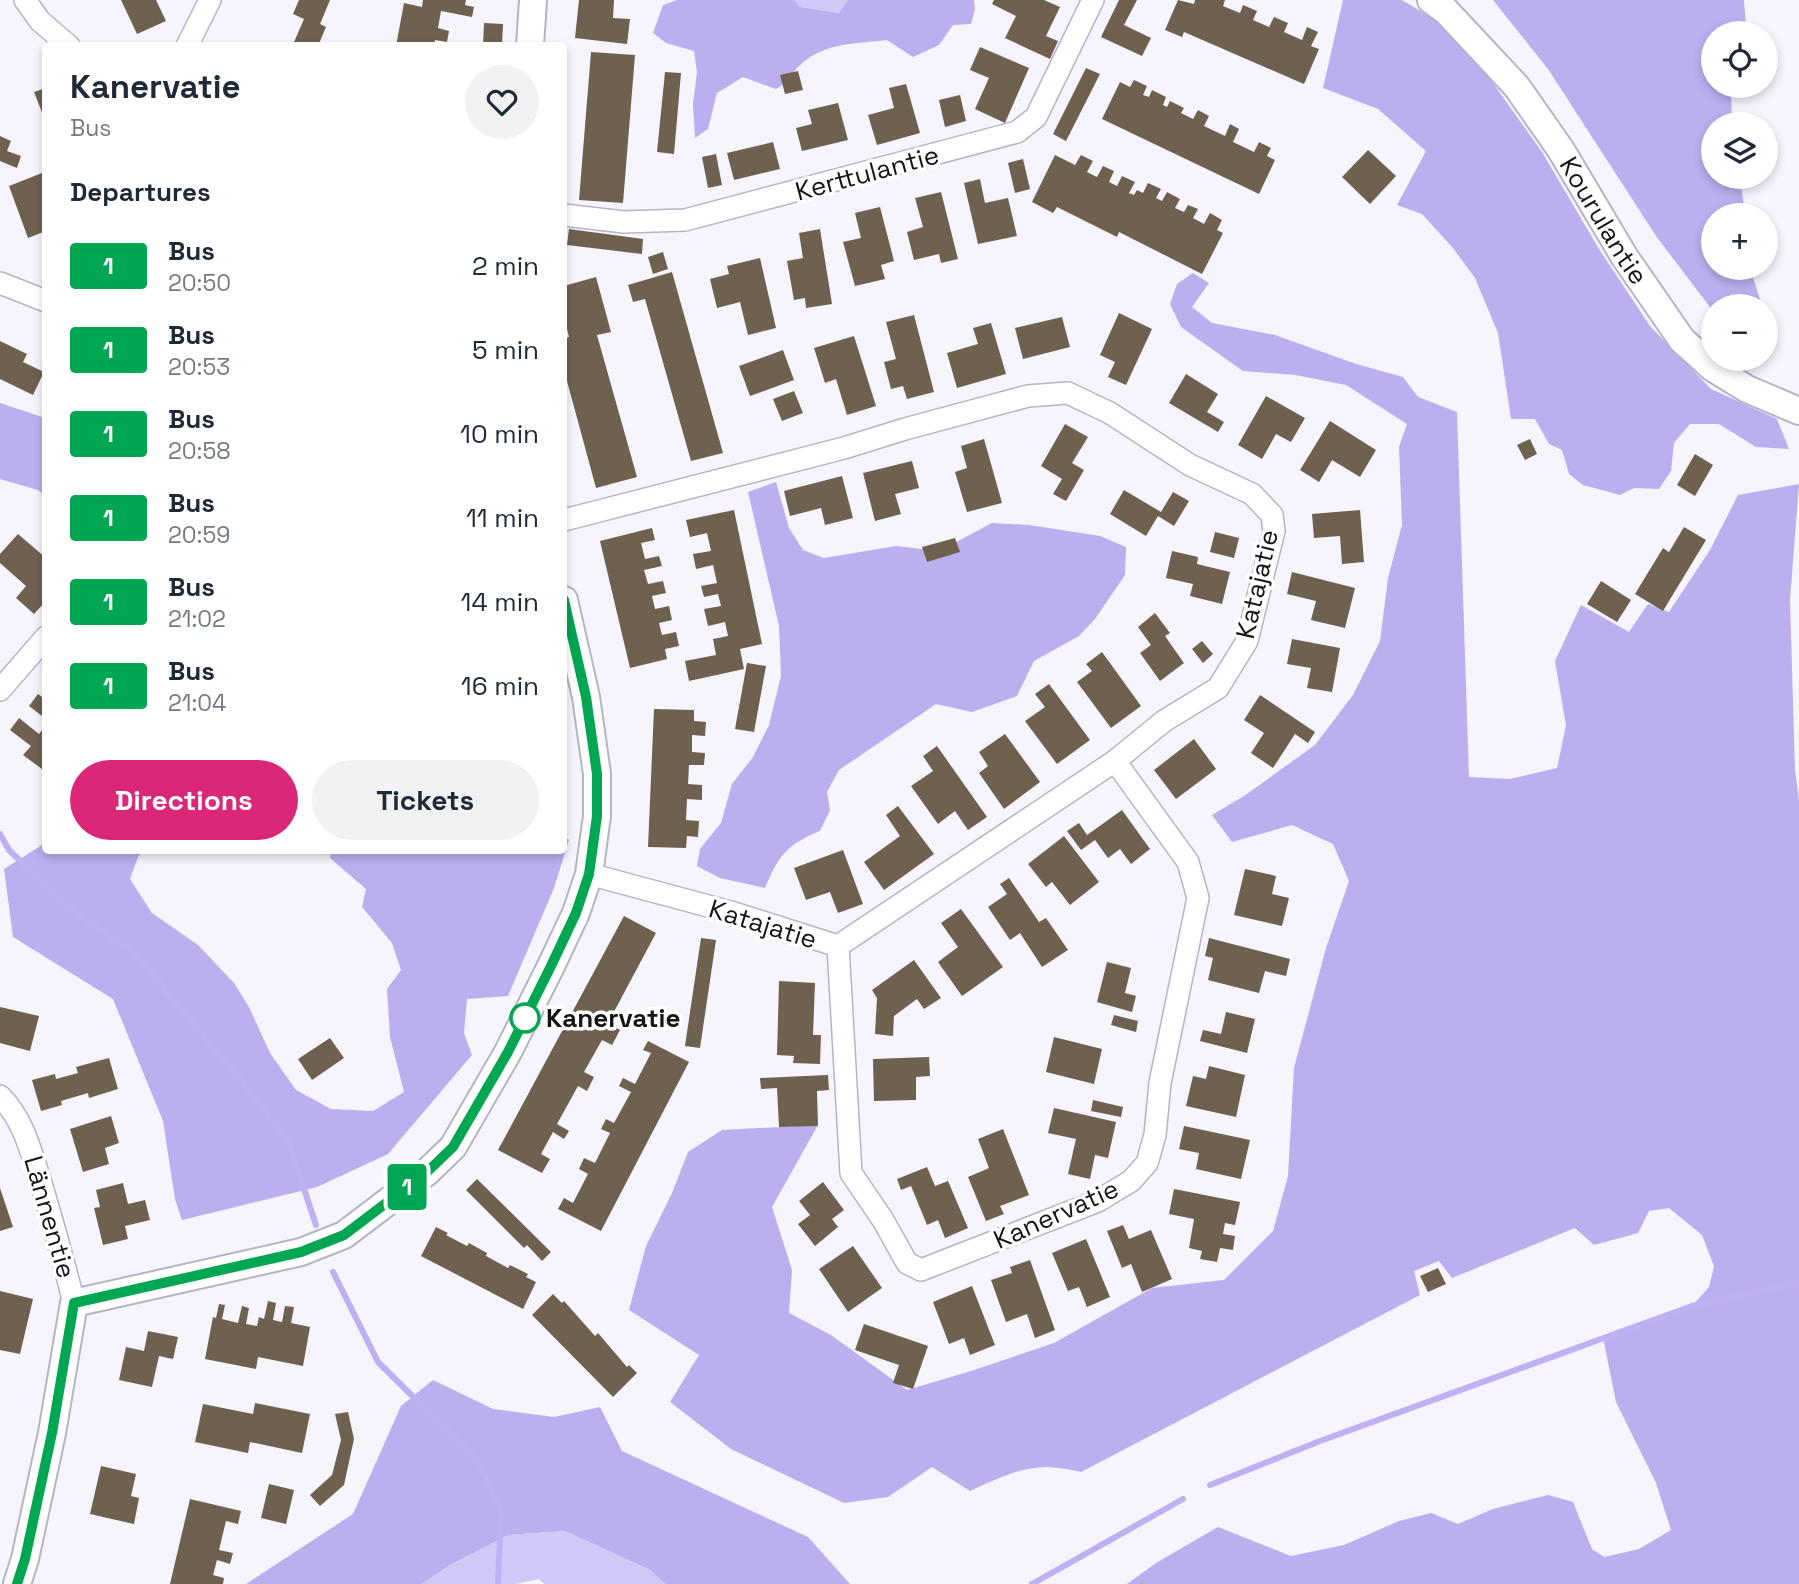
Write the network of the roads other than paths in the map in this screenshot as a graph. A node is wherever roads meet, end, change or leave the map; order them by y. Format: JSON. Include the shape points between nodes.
{"nodes":[{"id":1,"x":24,"y":0,"type":"edge"},
{"id":2,"x":210,"y":0,"type":"edge"},
{"id":3,"x":533,"y":0,"type":"edge"},
{"id":4,"x":1093,"y":0,"type":"edge"},
{"id":5,"x":1431,"y":0,"type":"edge"},
{"id":6,"x":64,"y":42,"type":"edge"},
{"id":7,"x":189,"y":42,"type":"edge"},
{"id":8,"x":530,"y":42,"type":"edge"},
{"id":9,"x":567,"y":215,"type":"edge"},
{"id":10,"x":0,"y":283,"type":"edge"},
{"id":11,"x":42,"y":300,"type":"edge"},
{"id":12,"x":1799,"y":411,"type":"edge"},
{"id":13,"x":567,"y":519,"type":"edge"},
{"id":14,"x":567,"y":613,"type":"edge"},
{"id":15,"x":42,"y":642,"type":"edge"},
{"id":16,"x":0,"y":690,"type":"edge"},
{"id":17,"x":1115,"y":761,"type":"junction"},
{"id":18,"x":589,"y":874,"type":"junction"},
{"id":19,"x":838,"y":946,"type":"junction"},
{"id":20,"x":0,"y":1096,"type":"edge"},
{"id":21,"x":74,"y":1303,"type":"junction"},
{"id":22,"x":17,"y":1584,"type":"edge"}],
"edges":[{"from":1,"to":6,"type":"street","via":[[40,22]]},
{"from":2,"to":7,"type":"street"},
{"from":3,"to":8,"type":"street"},
{"from":4,"to":9,"type":"street","name":"Kerttulantie","via":[[1036,117],[1017,132],[685,220],[624,222]]},
{"from":5,"to":12,"type":"street","name":"Kourulantie","via":[[1517,87],[1682,340],[1713,368],[1747,389]]},
{"from":10,"to":11,"type":"street"},
{"from":13,"to":17,"type":"street","name":"Katajatie","via":[[1028,396],[1068,393],[1110,413],[1190,465],[1252,494],[1272,515],[1274,531],[1247,641],[1218,688],[1164,721]]},
{"from":14,"to":18,"type":"street","via":[[597,774]]},
{"from":15,"to":16,"type":"street"},
{"from":17,"to":19,"type":"street","name":"Katajatie"},
{"from":17,"to":19,"type":"street","name":"Kanervatie","via":[[1188,862],[1198,898],[1160,1083],[1155,1135],[1147,1163],[1131,1181],[1098,1201],[922,1270],[907,1263],[851,1173]]},
{"from":18,"to":19,"type":"street","name":"Katajatie"},
{"from":18,"to":21,"type":"street","via":[[576,913],[508,1052],[453,1147],[427,1172],[344,1235],[301,1252]]},
{"from":20,"to":21,"type":"street","name":"Lännentie","via":[[26,1135]]},
{"from":21,"to":22,"type":"street","via":[[52,1433]]}]}
